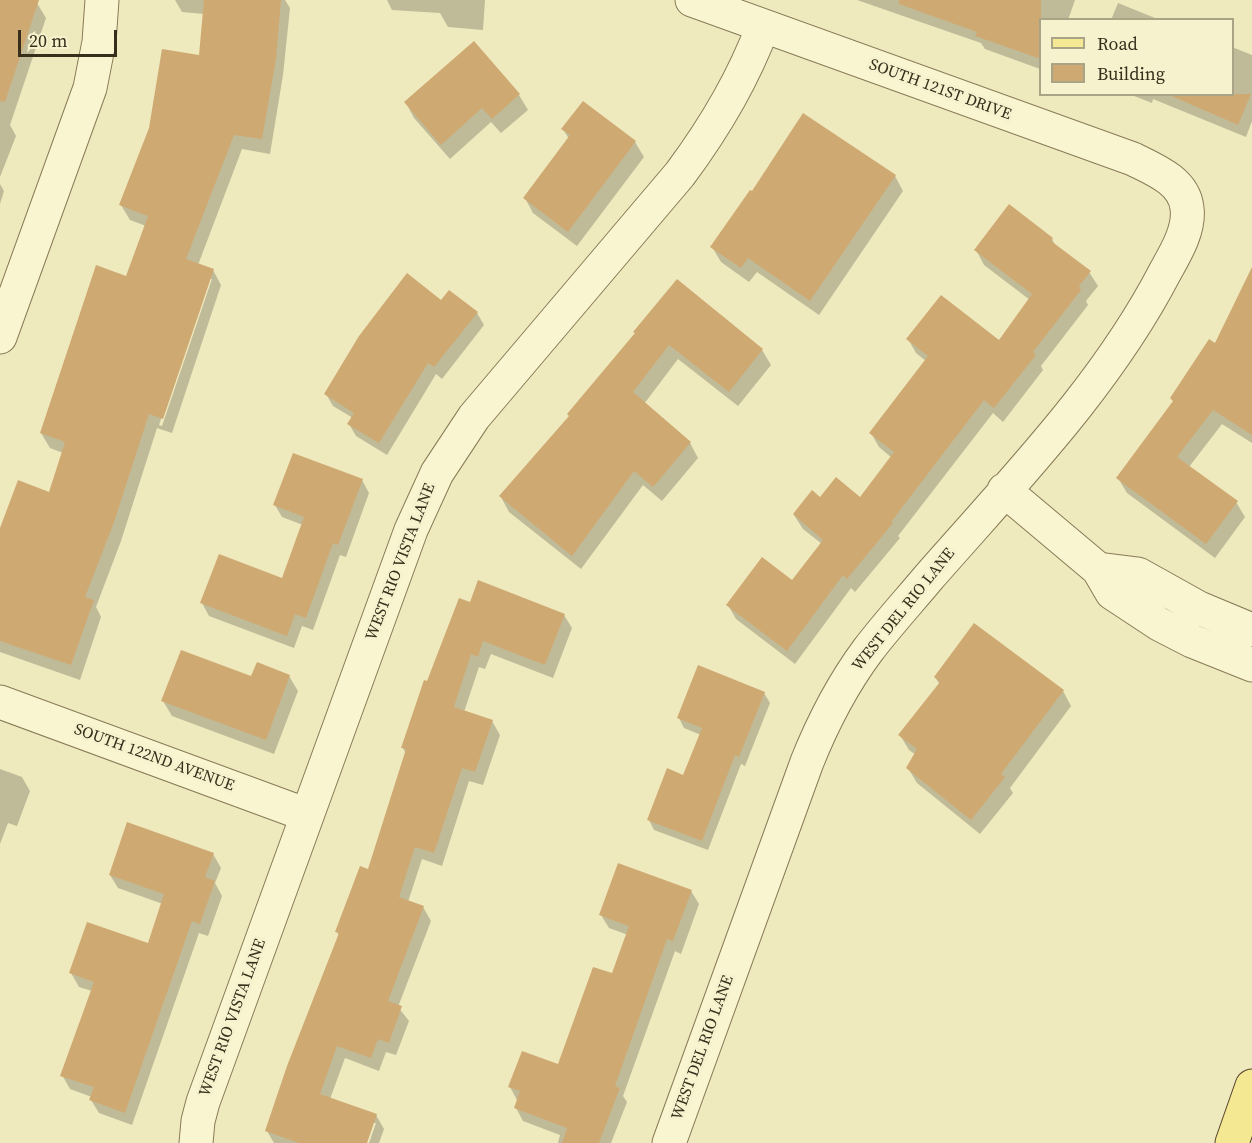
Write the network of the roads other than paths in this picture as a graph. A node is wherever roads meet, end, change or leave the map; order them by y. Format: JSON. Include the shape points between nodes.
{"nodes":[{"id":1,"x":102,"y":0,"type":"edge"},
{"id":2,"x":692,"y":0,"type":"edge"},
{"id":3,"x":763,"y":26,"type":"junction"},
{"id":4,"x":1182,"y":191,"type":"joint"},
{"id":5,"x":0,"y":337,"type":"edge"},
{"id":6,"x":1004,"y":490,"type":"junction"},
{"id":7,"x":1098,"y":569,"type":"junction"},
{"id":8,"x":1252,"y":630,"type":"edge"},
{"id":9,"x":1252,"y":665,"type":"edge"},
{"id":10,"x":0,"y":702,"type":"edge"},
{"id":11,"x":307,"y":815,"type":"junction"},
{"id":12,"x":1252,"y":1086,"type":"edge"},
{"id":13,"x":196,"y":1143,"type":"edge"},
{"id":14,"x":669,"y":1143,"type":"edge"},
{"id":15,"x":1232,"y":1143,"type":"edge"}],
"edges":[{"from":1,"to":5,"type":"street","via":[[90,88]]},
{"from":2,"to":3,"type":"street","name":"SOUTH 121ST DRIVE"},
{"from":3,"to":4,"type":"street","name":"SOUTH 121ST DRIVE","via":[[1133,159],[1168,178]]},
{"from":3,"to":11,"type":"street","name":"WEST RIO VISTA LANE","via":[[739,84],[702,145],[474,417],[437,473],[411,530]]},
{"from":4,"to":6,"type":"street","name":"WEST DEL RIO LANE","via":[[1187,210],[1184,229],[1139,319],[1100,377]]},
{"from":6,"to":7,"type":"street"},
{"from":6,"to":14,"type":"street","name":"WEST DEL RIO LANE","via":[[869,649],[834,702],[807,762]]},
{"from":7,"to":8,"type":"street","via":[[1138,574],[1199,608]]},
{"from":7,"to":9,"type":"street","via":[[1112,593],[1159,624]]},
{"from":10,"to":11,"type":"street","name":"SOUTH 122ND AVENUE"},
{"from":11,"to":13,"type":"street","name":"WEST RIO VISTA LANE","via":[[203,1102]]},
{"from":12,"to":15,"type":"main road"}]}
